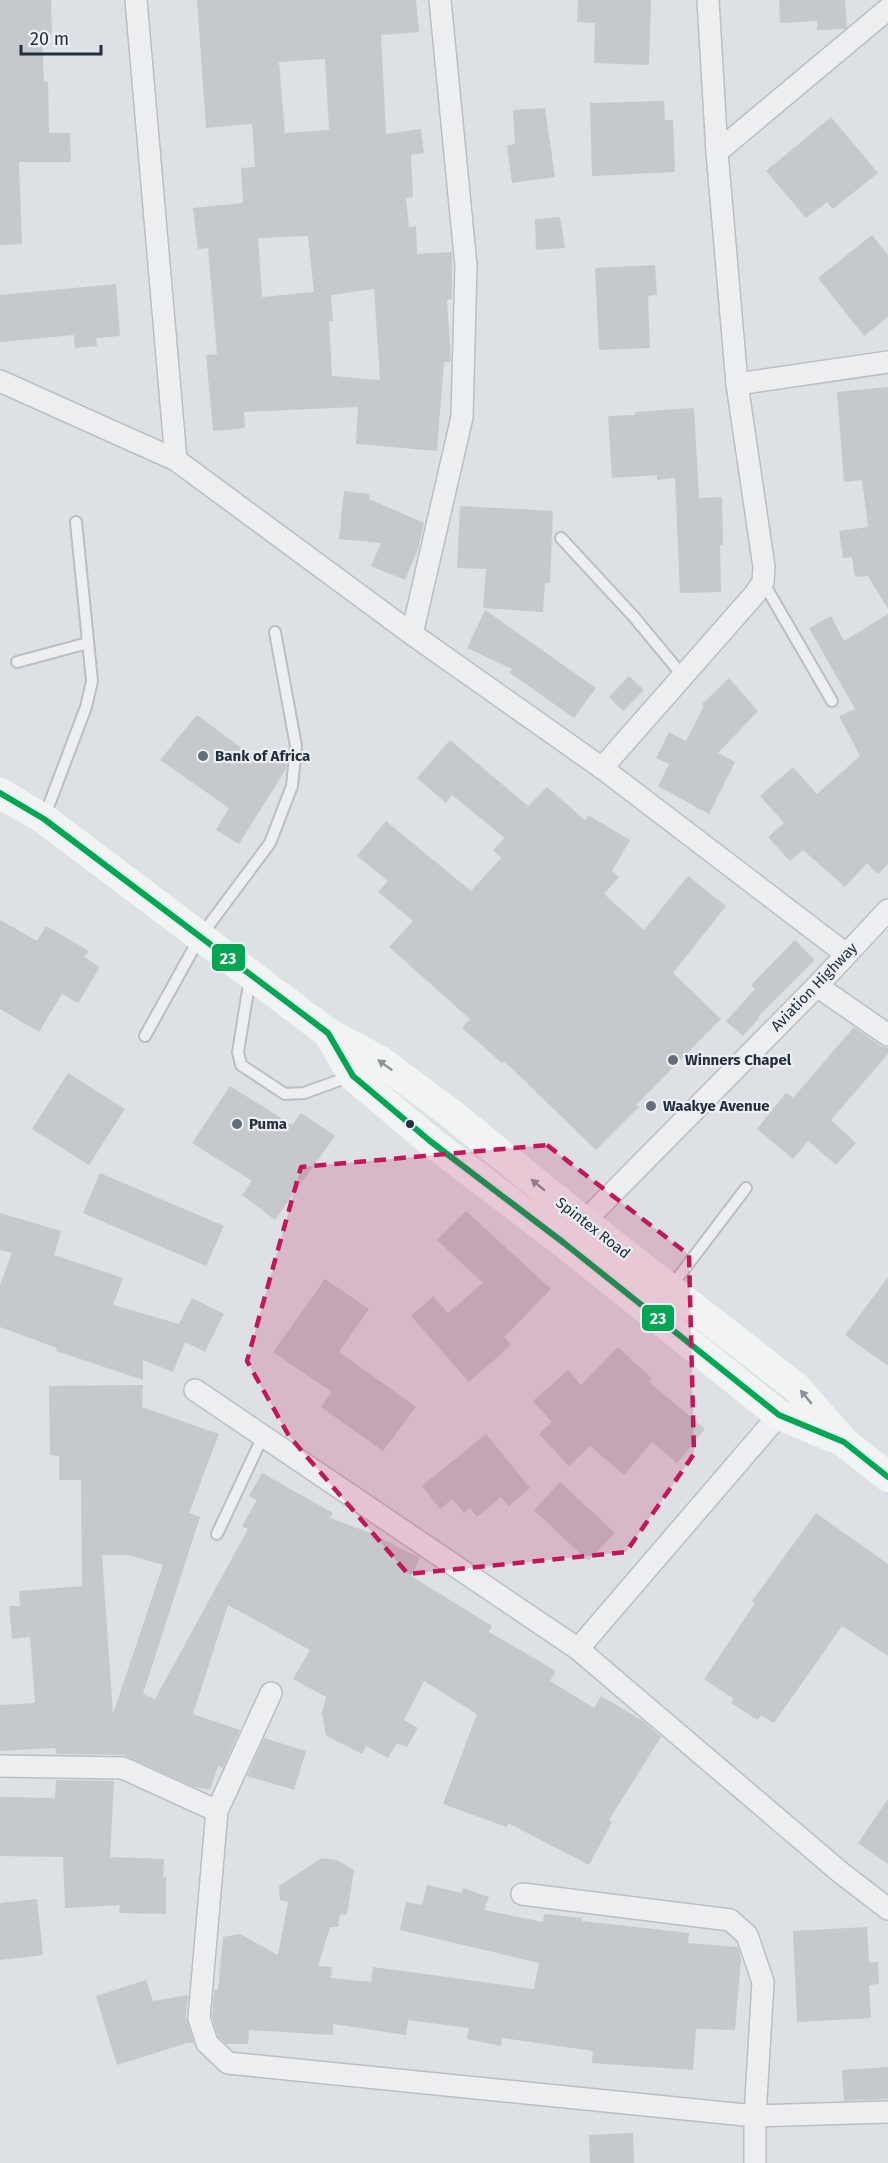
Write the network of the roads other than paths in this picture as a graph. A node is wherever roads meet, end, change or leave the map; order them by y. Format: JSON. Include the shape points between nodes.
{"nodes":[{"id":1,"x":136,"y":0,"type":"edge"},
{"id":2,"x":440,"y":0,"type":"edge"},
{"id":3,"x":708,"y":0,"type":"edge"},
{"id":4,"x":888,"y":9,"type":"edge"},
{"id":5,"x":717,"y":152,"type":"junction"},
{"id":6,"x":888,"y":362,"type":"edge"},
{"id":7,"x":0,"y":381,"type":"edge"},
{"id":8,"x":737,"y":384,"type":"junction"},
{"id":9,"x":176,"y":460,"type":"junction"},
{"id":10,"x":76,"y":522,"type":"dead end"},
{"id":11,"x":561,"y":538,"type":"dead end"},
{"id":12,"x":763,"y":582,"type":"junction"},
{"id":13,"x":275,"y":632,"type":"dead end"},
{"id":14,"x":412,"y":634,"type":"junction"},
{"id":15,"x":88,"y":643,"type":"junction"},
{"id":16,"x":17,"y":662,"type":"dead end"},
{"id":17,"x":683,"y":676,"type":"junction"},
{"id":18,"x":832,"y":700,"type":"dead end"},
{"id":19,"x":602,"y":768,"type":"junction"},
{"id":20,"x":0,"y":793,"type":"edge"},
{"id":21,"x":44,"y":819,"type":"junction"},
{"id":22,"x":888,"y":910,"type":"edge"},
{"id":23,"x":200,"y":937,"type":"junction"},
{"id":24,"x":846,"y":954,"type":"junction"},
{"id":25,"x":251,"y":974,"type":"junction"},
{"id":26,"x":817,"y":986,"type":"junction"},
{"id":27,"x":328,"y":1033,"type":"junction"},
{"id":28,"x":888,"y":1035,"type":"edge"},
{"id":29,"x":145,"y":1036,"type":"dead end"},
{"id":30,"x":353,"y":1076,"type":"junction"},
{"id":31,"x":746,"y":1188,"type":"dead end"},
{"id":32,"x":584,"y":1222,"type":"junction"},
{"id":33,"x":564,"y":1244,"type":"junction"},
{"id":34,"x":670,"y":1288,"type":"junction"},
{"id":35,"x":195,"y":1390,"type":"dead end"},
{"id":36,"x":779,"y":1415,"type":"junction"},
{"id":37,"x":263,"y":1436,"type":"junction"},
{"id":38,"x":844,"y":1442,"type":"junction"},
{"id":39,"x":888,"y":1477,"type":"edge"},
{"id":40,"x":217,"y":1534,"type":"dead end"},
{"id":41,"x":578,"y":1649,"type":"junction"},
{"id":42,"x":271,"y":1693,"type":"dead end"},
{"id":43,"x":0,"y":1766,"type":"edge"},
{"id":44,"x":217,"y":1811,"type":"junction"},
{"id":45,"x":522,"y":1894,"type":"dead end"},
{"id":46,"x":888,"y":1909,"type":"edge"},
{"id":47,"x":888,"y":2112,"type":"edge"},
{"id":48,"x":755,"y":2116,"type":"junction"},
{"id":49,"x":755,"y":2163,"type":"edge"}],
"edges":[{"from":1,"to":9,"type":"street"},
{"from":2,"to":14,"type":"street","via":[[466,266],[462,417]]},
{"from":3,"to":5,"type":"street"},
{"from":4,"to":5,"type":"street"},
{"from":5,"to":8,"type":"street"},
{"from":6,"to":8,"type":"street"},
{"from":7,"to":9,"type":"street"},
{"from":8,"to":12,"type":"street"},
{"from":9,"to":14,"type":"street"},
{"from":10,"to":15,"type":"lane"},
{"from":11,"to":17,"type":"lane"},
{"from":12,"to":17,"type":"street"},
{"from":12,"to":18,"type":"lane"},
{"from":13,"to":23,"type":"lane","via":[[296,746],[292,786],[270,843]]},
{"from":14,"to":19,"type":"street"},
{"from":15,"to":16,"type":"lane"},
{"from":15,"to":21,"type":"lane","via":[[92,681],[86,707]]},
{"from":17,"to":19,"type":"street"},
{"from":19,"to":24,"type":"street"},
{"from":20,"to":21,"type":"main road","name":"Spintex Road"},
{"from":21,"to":23,"type":"main road","name":"Spintex Road"},
{"from":22,"to":24,"type":"street","name":"Aviation Highway"},
{"from":23,"to":25,"type":"main road","name":"Spintex Road"},
{"from":23,"to":29,"type":"lane"},
{"from":24,"to":26,"type":"street","name":"Aviation Highway"},
{"from":25,"to":27,"type":"main road","name":"Spintex Road"},
{"from":25,"to":30,"type":"lane","via":[[238,1052],[241,1065],[285,1094],[304,1093]]},
{"from":26,"to":28,"type":"street"},
{"from":26,"to":32,"type":"street","name":"Aviation Highway"},
{"from":27,"to":30,"type":"main road","name":"Spintex Road"},
{"from":32,"to":27,"type":"main road","name":"Spintex Road","one_way":true,"via":[[379,1060]]},
{"from":30,"to":33,"type":"main road","name":"Spintex Road"},
{"from":31,"to":34,"type":"lane"},
{"from":32,"to":33,"type":"street","name":"Aviation Highway"},
{"from":32,"to":34,"type":"main road","name":"Spintex Road"},
{"from":33,"to":36,"type":"main road","name":"Spintex Road"},
{"from":38,"to":34,"type":"main road","name":"Spintex Road","one_way":true,"via":[[798,1388]]},
{"from":35,"to":37,"type":"street"},
{"from":36,"to":38,"type":"main road","name":"Spintex Road"},
{"from":36,"to":41,"type":"street"},
{"from":37,"to":40,"type":"lane"},
{"from":37,"to":41,"type":"street"},
{"from":38,"to":39,"type":"main road","name":"Spintex Road"},
{"from":41,"to":46,"type":"street"},
{"from":42,"to":44,"type":"street"},
{"from":43,"to":44,"type":"street","via":[[123,1768]]},
{"from":44,"to":48,"type":"street","via":[[199,2018],[207,2043],[228,2063]]},
{"from":45,"to":48,"type":"street","via":[[730,1920],[747,1935],[763,1982]]},
{"from":47,"to":48,"type":"street"},
{"from":48,"to":49,"type":"street"}]}
